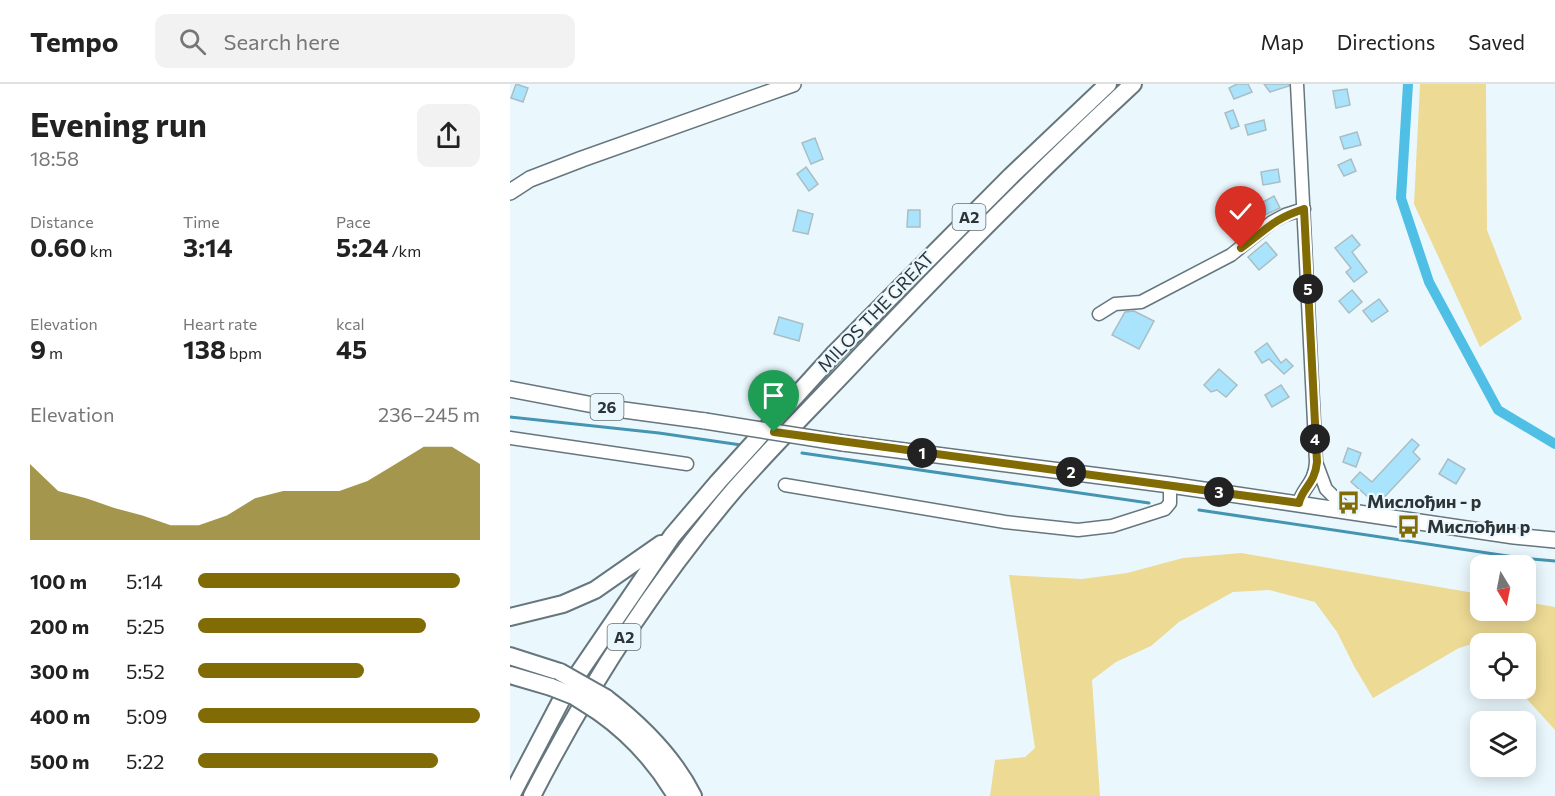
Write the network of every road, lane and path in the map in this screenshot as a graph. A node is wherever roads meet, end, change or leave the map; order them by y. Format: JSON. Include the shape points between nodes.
{"nodes":[{"id":1,"x":793,"y":84,"type":"edge"},
{"id":2,"x":1108,"y":84,"type":"edge"},
{"id":3,"x":1133,"y":84,"type":"edge"},
{"id":4,"x":1298,"y":84,"type":"edge"},
{"id":5,"x":510,"y":192,"type":"edge"},
{"id":6,"x":1304,"y":209,"type":"junction"},
{"id":7,"x":1099,"y":314,"type":"dead end"},
{"id":8,"x":510,"y":389,"type":"edge"},
{"id":9,"x":510,"y":438,"type":"edge"},
{"id":10,"x":1317,"y":462,"type":"junction"},
{"id":11,"x":687,"y":464,"type":"dead end"},
{"id":12,"x":785,"y":485,"type":"dead end"},
{"id":13,"x":1170,"y":485,"type":"junction"},
{"id":14,"x":1299,"y":503,"type":"junction"},
{"id":15,"x":1347,"y":510,"type":"junction"},
{"id":16,"x":672,"y":536,"type":"junction"},
{"id":17,"x":1555,"y":540,"type":"edge"},
{"id":18,"x":510,"y":617,"type":"edge"},
{"id":19,"x":510,"y":656,"type":"edge"},
{"id":20,"x":510,"y":675,"type":"edge"},
{"id":21,"x":602,"y":705,"type":"junction"},
{"id":22,"x":511,"y":796,"type":"edge"},
{"id":23,"x":532,"y":796,"type":"edge"},
{"id":24,"x":676,"y":796,"type":"edge"},
{"id":25,"x":693,"y":796,"type":"edge"}],
"edges":[{"from":1,"to":5,"type":"main road","via":[[582,159],[530,179]]},
{"from":2,"to":16,"type":"highway","name":"MILOS THE GREAT","number":"A2","via":[[840,347]]},
{"from":3,"to":23,"type":"highway","name":"MILOS THE GREAT","number":"A2","via":[[958,254],[734,490],[629,630],[586,696]]},
{"from":4,"to":6,"type":"street"},
{"from":6,"to":7,"type":"street","via":[[1272,222],[1231,255],[1142,302],[1115,304]]},
{"from":6,"to":10,"type":"street"},
{"from":8,"to":13,"type":"main road","number":"26","bridge":true,"via":[[843,443]]},
{"from":9,"to":11,"type":"street"},
{"from":10,"to":14,"type":"street","via":[[1313,479]]},
{"from":10,"to":15,"type":"street","via":[[1326,489]]},
{"from":12,"to":13,"type":"street","via":[[1005,522],[1078,530],[1112,526],[1165,509],[1170,503]]},
{"from":13,"to":14,"type":"main road","number":"26"},
{"from":14,"to":15,"type":"main road","number":"26"},
{"from":15,"to":17,"type":"main road","number":"26"},
{"from":16,"to":18,"type":"highway","via":[[595,590],[563,604]]},
{"from":16,"to":22,"type":"highway","name":"MILOS THE GREAT","number":"A2","via":[[566,693]]},
{"from":19,"to":21,"type":"highway","bridge":true,"via":[[584,684]]},
{"from":20,"to":21,"type":"highway","bridge":true},
{"from":21,"to":24,"type":"highway","via":[[654,764]]},
{"from":21,"to":25,"type":"highway","via":[[626,714],[656,743]]}]}
